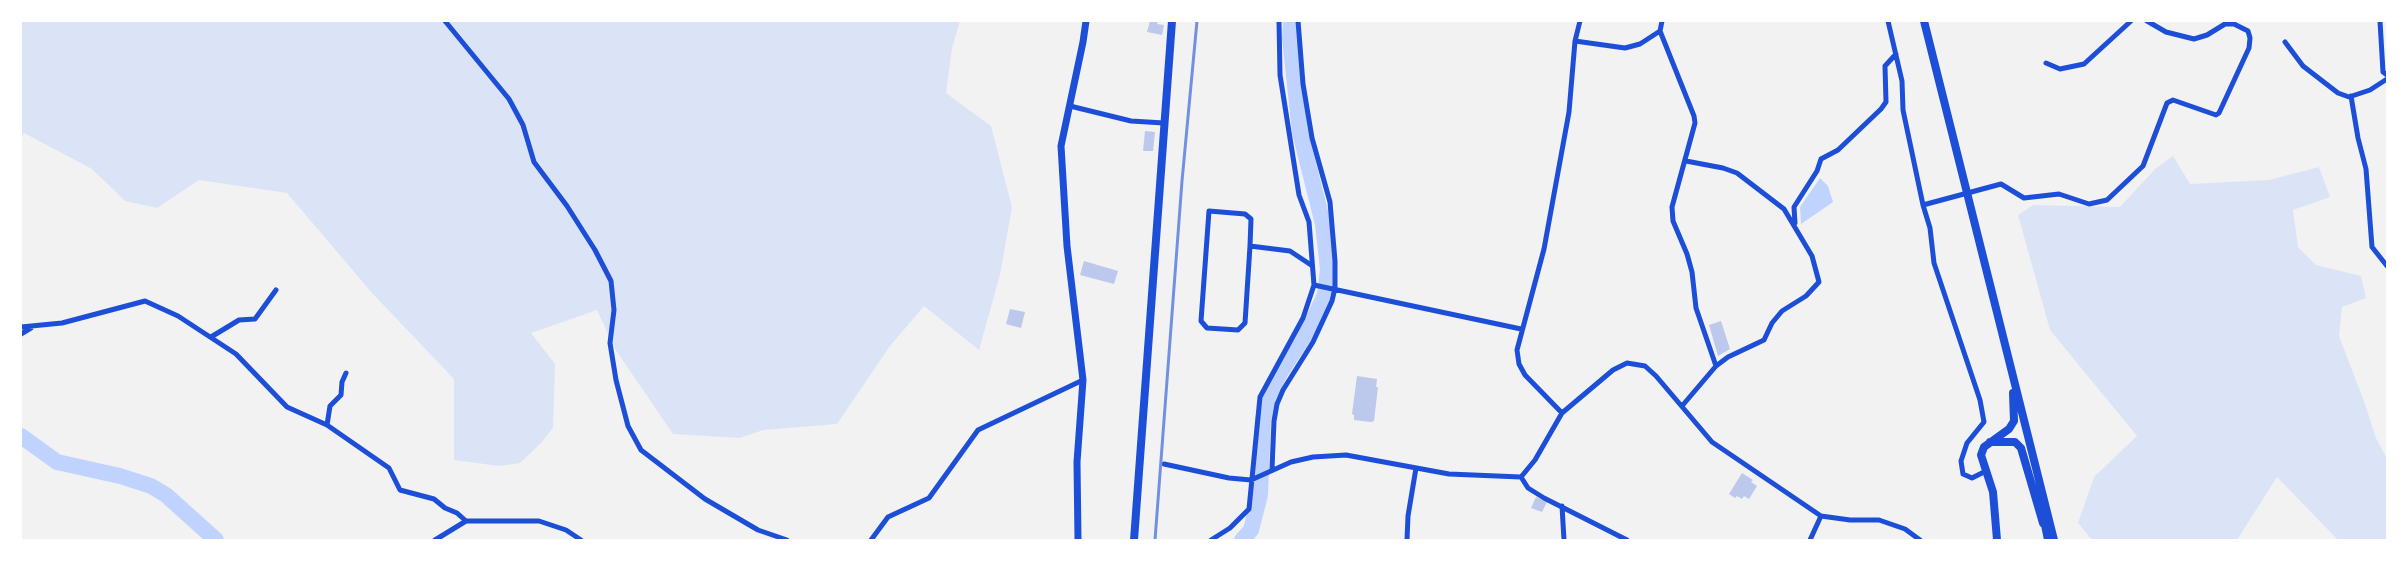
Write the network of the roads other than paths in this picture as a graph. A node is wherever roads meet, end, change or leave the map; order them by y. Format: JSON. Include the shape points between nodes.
{"nodes":[{"id":1,"x":445,"y":21,"type":"edge"},
{"id":2,"x":1086,"y":21,"type":"edge"},
{"id":3,"x":1172,"y":21,"type":"edge"},
{"id":4,"x":1279,"y":21,"type":"edge"},
{"id":5,"x":1298,"y":21,"type":"edge"},
{"id":6,"x":1580,"y":21,"type":"edge"},
{"id":7,"x":1662,"y":21,"type":"edge"},
{"id":8,"x":1888,"y":21,"type":"edge"},
{"id":9,"x":1920,"y":21,"type":"edge"},
{"id":10,"x":1924,"y":21,"type":"edge"},
{"id":11,"x":2131,"y":21,"type":"edge"},
{"id":12,"x":2147,"y":21,"type":"edge"},
{"id":13,"x":2380,"y":21,"type":"edge"},
{"id":14,"x":1660,"y":31,"type":"junction"},
{"id":15,"x":1575,"y":41,"type":"junction"},
{"id":16,"x":2285,"y":42,"type":"dead end"},
{"id":17,"x":1896,"y":54,"type":"junction"},
{"id":18,"x":2046,"y":63,"type":"dead end"},
{"id":19,"x":2387,"y":77,"type":"edge"},
{"id":20,"x":2351,"y":96,"type":"junction"},
{"id":21,"x":1070,"y":106,"type":"junction"},
{"id":22,"x":1164,"y":123,"type":"junction"},
{"id":23,"x":1686,"y":161,"type":"junction"},
{"id":24,"x":1923,"y":205,"type":"junction"},
{"id":25,"x":1795,"y":225,"type":"junction"},
{"id":26,"x":1250,"y":246,"type":"junction"},
{"id":27,"x":1311,"y":265,"type":"junction"},
{"id":28,"x":2387,"y":266,"type":"edge"},
{"id":29,"x":1315,"y":285,"type":"junction"},
{"id":30,"x":1333,"y":288,"type":"junction"},
{"id":31,"x":276,"y":290,"type":"dead end"},
{"id":32,"x":21,"y":327,"type":"edge"},
{"id":33,"x":33,"y":327,"type":"junction"},
{"id":34,"x":1521,"y":329,"type":"junction"},
{"id":35,"x":21,"y":334,"type":"edge"},
{"id":36,"x":211,"y":338,"type":"junction"},
{"id":37,"x":1716,"y":366,"type":"junction"},
{"id":38,"x":346,"y":373,"type":"dead end"},
{"id":39,"x":1083,"y":380,"type":"junction"},
{"id":40,"x":2013,"y":393,"type":"junction"},
{"id":41,"x":1682,"y":406,"type":"junction"},
{"id":42,"x":1562,"y":413,"type":"junction"},
{"id":43,"x":327,"y":425,"type":"junction"},
{"id":44,"x":2028,"y":431,"type":"junction"},
{"id":45,"x":1989,"y":442,"type":"junction"},
{"id":46,"x":1164,"y":464,"type":"dead end"},
{"id":47,"x":1416,"y":468,"type":"junction"},
{"id":48,"x":1270,"y":470,"type":"junction"},
{"id":49,"x":1986,"y":471,"type":"junction"},
{"id":50,"x":1521,"y":477,"type":"junction"},
{"id":51,"x":1253,"y":479,"type":"junction"},
{"id":52,"x":1562,"y":506,"type":"junction"},
{"id":53,"x":1821,"y":516,"type":"junction"},
{"id":54,"x":466,"y":521,"type":"junction"},
{"id":55,"x":2047,"y":536,"type":"edge"},
{"id":56,"x":435,"y":540,"type":"edge"},
{"id":57,"x":581,"y":540,"type":"edge"},
{"id":58,"x":787,"y":540,"type":"edge"},
{"id":59,"x":870,"y":540,"type":"edge"},
{"id":60,"x":1078,"y":540,"type":"edge"},
{"id":61,"x":1134,"y":540,"type":"edge"},
{"id":62,"x":1211,"y":540,"type":"edge"},
{"id":63,"x":1407,"y":540,"type":"edge"},
{"id":64,"x":1564,"y":540,"type":"edge"},
{"id":65,"x":1627,"y":540,"type":"edge"},
{"id":66,"x":1810,"y":540,"type":"edge"},
{"id":67,"x":1920,"y":540,"type":"edge"},
{"id":68,"x":1997,"y":540,"type":"edge"},
{"id":69,"x":2054,"y":540,"type":"edge"},
{"id":70,"x":2059,"y":540,"type":"edge"}],
"edges":[{"from":1,"to":58,"type":"street","via":[[509,99],[523,125],[534,162],[567,206],[611,281],[614,310],[610,343],[616,380],[628,426],[641,450],[705,499],[758,530]]},
{"from":2,"to":21,"type":"main road"},
{"from":3,"to":22,"type":"main road"},
{"from":4,"to":27,"type":"street","via":[[1280,75],[1299,195],[1309,222]]},
{"from":5,"to":30,"type":"street","via":[[1312,138],[1330,202]]},
{"from":6,"to":15,"type":"street"},
{"from":7,"to":14,"type":"street"},
{"from":8,"to":17,"type":"street"},
{"from":9,"to":40,"type":"main road"},
{"from":10,"to":44,"type":"main road"},
{"from":11,"to":18,"type":"street","via":[[2084,64],[2060,69]]},
{"from":12,"to":24,"type":"street","via":[[2166,32],[2194,39],[2225,24],[2248,31],[2249,48],[2219,113],[2173,100],[2167,103],[2144,166],[2107,200],[2089,204],[2059,194],[2024,198],[2001,184]]},
{"from":13,"to":19,"type":"street","via":[[2383,72]]},
{"from":14,"to":15,"type":"street","via":[[1641,44],[1625,48]]},
{"from":14,"to":23,"type":"street","via":[[1694,116]]},
{"from":15,"to":34,"type":"street","via":[[1569,112],[1544,249]]},
{"from":16,"to":20,"type":"street","via":[[2303,66],[2338,93]]},
{"from":17,"to":24,"type":"street"},
{"from":17,"to":25,"type":"street","via":[[1885,66],[1886,102],[1838,150],[1821,159],[1794,207]]},
{"from":19,"to":20,"type":"street","via":[[2370,90]]},
{"from":20,"to":28,"type":"street","via":[[2366,169],[2372,247]]},
{"from":21,"to":22,"type":"street","via":[[1131,121]]},
{"from":21,"to":39,"type":"main road","via":[[1061,146],[1062,171]]},
{"from":22,"to":61,"type":"main road"},
{"from":23,"to":25,"type":"street","via":[[1737,174],[1784,210]]},
{"from":23,"to":37,"type":"street","via":[[1672,207],[1673,221],[1687,254],[1696,308]]},
{"from":24,"to":49,"type":"street","via":[[1934,263],[1984,422],[1967,443],[1961,461],[1963,474],[1972,478]]},
{"from":25,"to":37,"type":"street","via":[[1812,256],[1820,282],[1782,311],[1764,340]]},
{"from":26,"to":26,"type":"street","via":[[1245,322],[1238,330],[1208,328],[1202,321],[1209,211],[1245,214],[1251,219]]},
{"from":26,"to":27,"type":"street","via":[[1290,251]]},
{"from":27,"to":29,"type":"street"},
{"from":29,"to":30,"type":"street"},
{"from":29,"to":51,"type":"street","via":[[1303,318],[1260,397]]},
{"from":30,"to":34,"type":"street"},
{"from":30,"to":48,"type":"street","via":[[1332,301],[1313,342],[1277,404]]},
{"from":31,"to":36,"type":"street","via":[[255,319],[239,320]]},
{"from":32,"to":33,"type":"street"},
{"from":33,"to":35,"type":"street"},
{"from":33,"to":36,"type":"street","via":[[145,301],[178,316]]},
{"from":34,"to":42,"type":"street","via":[[1519,364]]},
{"from":36,"to":43,"type":"street","via":[[236,354],[287,407]]},
{"from":37,"to":41,"type":"street"},
{"from":38,"to":43,"type":"street","via":[[341,395],[330,406]]},
{"from":39,"to":59,"type":"street","via":[[978,430],[929,498],[888,517]]},
{"from":39,"to":60,"type":"main road","via":[[1077,462]]},
{"from":40,"to":45,"type":"main road","via":[[2014,421]]},
{"from":40,"to":55,"type":"main road"},
{"from":41,"to":42,"type":"street","via":[[1645,366],[1628,363],[1613,370]]},
{"from":41,"to":53,"type":"street","via":[[1712,442]]},
{"from":42,"to":50,"type":"street"},
{"from":43,"to":54,"type":"street","via":[[389,468],[400,490],[434,499]]},
{"from":44,"to":69,"type":"main road"},
{"from":44,"to":70,"type":"main road"},
{"from":45,"to":49,"type":"main road","via":[[1981,455]]},
{"from":45,"to":55,"type":"main road","via":[[2015,442],[2021,448]]},
{"from":46,"to":51,"type":"street","via":[[1229,478]]},
{"from":47,"to":48,"type":"street","via":[[1346,455],[1313,457]]},
{"from":47,"to":50,"type":"street","via":[[1449,474]]},
{"from":47,"to":63,"type":"street"},
{"from":48,"to":51,"type":"street"},
{"from":49,"to":68,"type":"main road","via":[[1993,492]]},
{"from":50,"to":52,"type":"street","via":[[1528,488]]},
{"from":51,"to":62,"type":"street","via":[[1248,509],[1230,528]]},
{"from":52,"to":64,"type":"street"},
{"from":52,"to":65,"type":"street"},
{"from":53,"to":66,"type":"street"},
{"from":53,"to":67,"type":"street","via":[[1879,520]]},
{"from":54,"to":56,"type":"street"},
{"from":54,"to":57,"type":"street","via":[[539,521]]}]}
